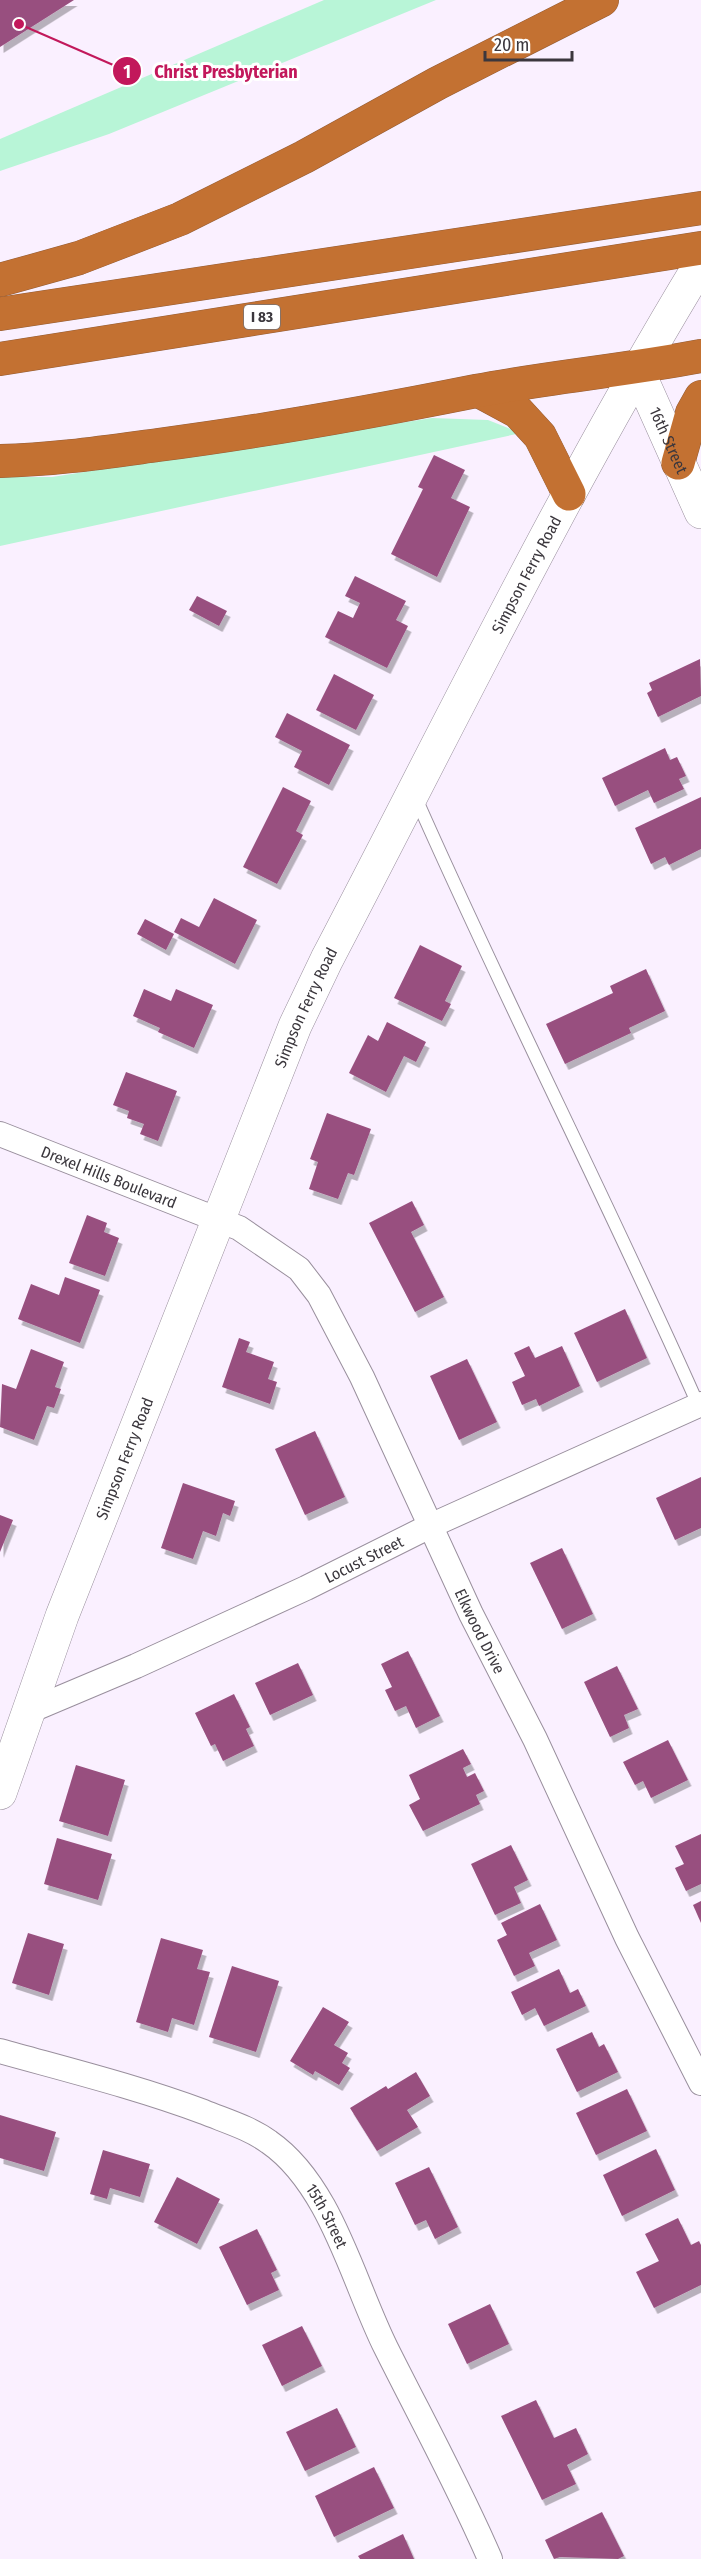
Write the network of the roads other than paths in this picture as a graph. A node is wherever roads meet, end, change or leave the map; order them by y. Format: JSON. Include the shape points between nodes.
{"nodes":[{"id":1,"x":602,"y":0,"type":"edge"},
{"id":2,"x":701,"y":208,"type":"edge"},
{"id":3,"x":701,"y":248,"type":"edge"},
{"id":4,"x":701,"y":263,"type":"edge"},
{"id":5,"x":0,"y":280,"type":"edge"},
{"id":6,"x":0,"y":314,"type":"edge"},
{"id":7,"x":701,"y":356,"type":"edge"},
{"id":8,"x":0,"y":359,"type":"edge"},
{"id":9,"x":637,"y":369,"type":"junction"},
{"id":10,"x":479,"y":391,"type":"junction"},
{"id":11,"x":701,"y":397,"type":"edge"},
{"id":12,"x":0,"y":461,"type":"edge"},
{"id":13,"x":678,"y":464,"type":"junction"},
{"id":14,"x":569,"y":494,"type":"junction"},
{"id":15,"x":701,"y":512,"type":"edge"},
{"id":16,"x":414,"y":793,"type":"junction"},
{"id":17,"x":0,"y":1134,"type":"edge"},
{"id":18,"x":217,"y":1218,"type":"junction"},
{"id":19,"x":700,"y":1407,"type":"edge"},
{"id":20,"x":430,"y":1526,"type":"junction"},
{"id":21,"x":27,"y":1712,"type":"junction"},
{"id":22,"x":0,"y":1793,"type":"edge"},
{"id":23,"x":0,"y":2051,"type":"edge"},
{"id":24,"x":701,"y":2082,"type":"edge"},
{"id":25,"x":490,"y":2559,"type":"edge"}],
"edges":[{"from":1,"to":5,"type":"highway","via":[[180,219],[79,258]]},
{"from":2,"to":6,"type":"highway"},
{"from":3,"to":8,"type":"highway","number":"I 83"},
{"from":4,"to":9,"type":"main road","name":"Simpson Ferry Road"},
{"from":7,"to":9,"type":"highway"},
{"from":9,"to":10,"type":"highway"},
{"from":9,"to":13,"type":"main road","name":"16th Street"},
{"from":9,"to":14,"type":"main road","name":"Simpson Ferry Road"},
{"from":10,"to":12,"type":"highway","via":[[208,438],[60,458]]},
{"from":10,"to":14,"type":"highway","via":[[518,412],[540,436]]},
{"from":11,"to":13,"type":"highway","via":[[692,413]]},
{"from":13,"to":15,"type":"main road","name":"16th Street"},
{"from":14,"to":16,"type":"main road","name":"Simpson Ferry Road"},
{"from":16,"to":18,"type":"main road","name":"Simpson Ferry Road","via":[[295,1026]]},
{"from":16,"to":19,"type":"lane","via":[[470,921]]},
{"from":17,"to":18,"type":"street","name":"Drexel Hills Boulevard"},
{"from":18,"to":20,"type":"street","name":"Elkwood Drive","via":[[260,1240],[299,1269],[320,1295]]},
{"from":18,"to":21,"type":"main road","name":"Simpson Ferry Road"},
{"from":19,"to":20,"type":"street","name":"Locust Street"},
{"from":20,"to":21,"type":"street","name":"Locust Street","via":[[295,1593]]},
{"from":20,"to":24,"type":"street","name":"Elkwood Drive","via":[[627,1938]]},
{"from":21,"to":22,"type":"main road","name":"Simpson Ferry Road"},
{"from":23,"to":25,"type":"street","name":"15th Street","via":[[156,2094],[253,2131],[298,2168],[320,2197],[365,2304]]}]}
